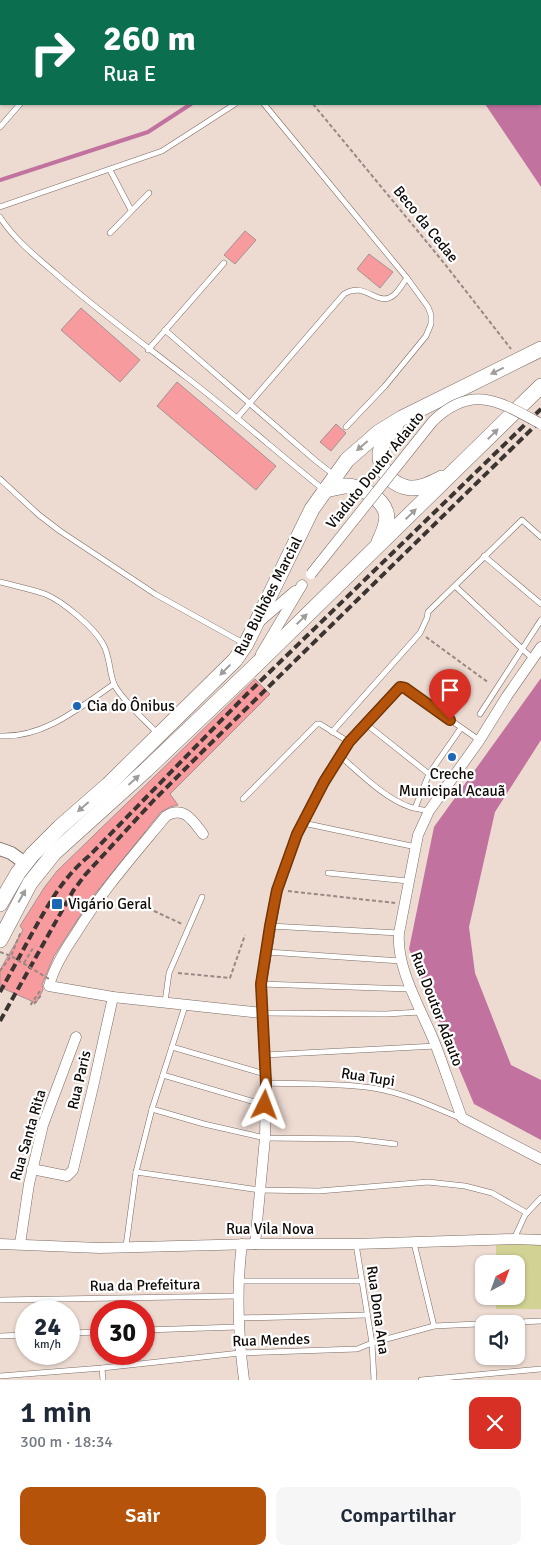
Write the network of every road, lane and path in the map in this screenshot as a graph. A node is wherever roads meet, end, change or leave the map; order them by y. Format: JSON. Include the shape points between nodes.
{"nodes":[{"id":1,"x":19,"y":105,"type":"edge"},
{"id":2,"x":233,"y":105,"type":"edge"},
{"id":3,"x":265,"y":105,"type":"edge"},
{"id":4,"x":314,"y":105,"type":"edge"},
{"id":5,"x":0,"y":127,"type":"edge"},
{"id":6,"x":110,"y":170,"type":"junction"},
{"id":7,"x":149,"y":193,"type":"dead end"},
{"id":8,"x":0,"y":207,"type":"edge"},
{"id":9,"x":132,"y":210,"type":"junction"},
{"id":10,"x":0,"y":217,"type":"edge"},
{"id":11,"x":110,"y":233,"type":"dead end"},
{"id":12,"x":224,"y":263,"type":"dead end"},
{"id":13,"x":407,"y":278,"type":"junction"},
{"id":14,"x":165,"y":330,"type":"junction"},
{"id":15,"x":541,"y":349,"type":"edge"},
{"id":16,"x":148,"y":350,"type":"junction"},
{"id":17,"x":520,"y":360,"type":"junction"},
{"id":18,"x":541,"y":386,"type":"edge"},
{"id":19,"x":250,"y":403,"type":"junction"},
{"id":20,"x":237,"y":418,"type":"junction"},
{"id":21,"x":402,"y":418,"type":"junction"},
{"id":22,"x":541,"y":424,"type":"edge"},
{"id":23,"x":346,"y":427,"type":"dead end"},
{"id":24,"x":458,"y":468,"type":"junction"},
{"id":25,"x":335,"y":476,"type":"junction"},
{"id":26,"x":0,"y":479,"type":"edge"},
{"id":27,"x":325,"y":490,"type":"junction"},
{"id":28,"x":541,"y":536,"type":"edge"},
{"id":29,"x":376,"y":548,"type":"junction"},
{"id":30,"x":484,"y":556,"type":"junction"},
{"id":31,"x":0,"y":582,"type":"edge"},
{"id":32,"x":302,"y":585,"type":"junction"},
{"id":33,"x":455,"y":586,"type":"junction"},
{"id":34,"x":541,"y":604,"type":"edge"},
{"id":35,"x":541,"y":620,"type":"edge"},
{"id":36,"x":255,"y":626,"type":"junction"},
{"id":37,"x":420,"y":633,"type":"junction"},
{"id":38,"x":246,"y":644,"type":"junction"},
{"id":39,"x":541,"y":647,"type":"edge"},
{"id":40,"x":522,"y":649,"type":"junction"},
{"id":41,"x":532,"y":659,"type":"junction"},
{"id":42,"x":254,"y":666,"type":"junction"},
{"id":43,"x":114,"y":684,"type":"junction"},
{"id":44,"x":405,"y":688,"type":"joint"},
{"id":45,"x":498,"y":689,"type":"junction"},
{"id":46,"x":480,"y":714,"type":"dead end"},
{"id":47,"x":184,"y":722,"type":"junction"},
{"id":48,"x":365,"y":723,"type":"junction"},
{"id":49,"x":461,"y":728,"type":"junction"},
{"id":50,"x":332,"y":732,"type":"junction"},
{"id":51,"x":0,"y":736,"type":"edge"},
{"id":52,"x":159,"y":736,"type":"junction"},
{"id":53,"x":479,"y":741,"type":"junction"},
{"id":54,"x":349,"y":742,"type":"junction"},
{"id":55,"x":340,"y":756,"type":"junction"},
{"id":56,"x":429,"y":774,"type":"junction"},
{"id":57,"x":244,"y":799,"type":"dead end"},
{"id":58,"x":415,"y":808,"type":"junction"},
{"id":59,"x":429,"y":811,"type":"junction"},
{"id":60,"x":302,"y":822,"type":"junction"},
{"id":61,"x":203,"y":834,"type":"dead end"},
{"id":62,"x":416,"y":847,"type":"junction"},
{"id":63,"x":0,"y":849,"type":"edge"},
{"id":64,"x":25,"y":863,"type":"junction"},
{"id":65,"x":328,"y":873,"type":"dead end"},
{"id":66,"x":408,"y":882,"type":"junction"},
{"id":67,"x":277,"y":890,"type":"junction"},
{"id":68,"x":202,"y":897,"type":"dead end"},
{"id":69,"x":0,"y":904,"type":"edge"},
{"id":70,"x":405,"y":904,"type":"junction"},
{"id":71,"x":154,"y":912,"type":"dead end"},
{"id":72,"x":270,"y":926,"type":"junction"},
{"id":73,"x":189,"y":927,"type":"junction"},
{"id":74,"x":399,"y":933,"type":"junction"},
{"id":75,"x":245,"y":935,"type":"dead end"},
{"id":76,"x":19,"y":936,"type":"dead end"},
{"id":77,"x":0,"y":940,"type":"edge"},
{"id":78,"x":33,"y":948,"type":"dead end"},
{"id":79,"x":0,"y":952,"type":"edge"},
{"id":80,"x":266,"y":952,"type":"junction"},
{"id":81,"x":11,"y":956,"type":"junction"},
{"id":82,"x":401,"y":961,"type":"junction"},
{"id":83,"x":24,"y":963,"type":"junction"},
{"id":84,"x":0,"y":971,"type":"edge"},
{"id":85,"x":169,"y":972,"type":"junction"},
{"id":86,"x":49,"y":982,"type":"junction"},
{"id":87,"x":261,"y":984,"type":"junction"},
{"id":88,"x":412,"y":989,"type":"junction"},
{"id":89,"x":113,"y":997,"type":"junction"},
{"id":90,"x":33,"y":1000,"type":"dead end"},
{"id":91,"x":165,"y":1002,"type":"junction"},
{"id":92,"x":185,"y":1006,"type":"junction"},
{"id":93,"x":422,"y":1012,"type":"junction"},
{"id":94,"x":262,"y":1013,"type":"junction"},
{"id":95,"x":76,"y":1037,"type":"dead end"},
{"id":96,"x":436,"y":1046,"type":"junction"},
{"id":97,"x":172,"y":1047,"type":"junction"},
{"id":98,"x":265,"y":1055,"type":"junction"},
{"id":99,"x":163,"y":1075,"type":"junction"},
{"id":100,"x":266,"y":1079,"type":"junction"},
{"id":101,"x":265,"y":1105,"type":"junction"},
{"id":102,"x":152,"y":1110,"type":"junction"},
{"id":103,"x":462,"y":1118,"type":"junction"},
{"id":104,"x":265,"y":1138,"type":"junction"},
{"id":105,"x":395,"y":1144,"type":"dead end"},
{"id":106,"x":541,"y":1159,"type":"edge"},
{"id":107,"x":32,"y":1169,"type":"junction"},
{"id":108,"x":136,"y":1172,"type":"junction"},
{"id":109,"x":260,"y":1190,"type":"junction"},
{"id":110,"x":541,"y":1198,"type":"edge"},
{"id":111,"x":527,"y":1213,"type":"junction"},
{"id":112,"x":514,"y":1239,"type":"junction"},
{"id":113,"x":541,"y":1240,"type":"edge"},
{"id":114,"x":414,"y":1243,"type":"junction"},
{"id":115,"x":0,"y":1244,"type":"edge"},
{"id":116,"x":20,"y":1244,"type":"junction"},
{"id":117,"x":242,"y":1244,"type":"junction"},
{"id":118,"x":255,"y":1244,"type":"junction"},
{"id":119,"x":356,"y":1244,"type":"junction"},
{"id":120,"x":126,"y":1246,"type":"junction"},
{"id":121,"x":237,"y":1281,"type":"junction"},
{"id":122,"x":362,"y":1281,"type":"junction"},
{"id":123,"x":237,"y":1296,"type":"junction"},
{"id":124,"x":0,"y":1300,"type":"edge"},
{"id":125,"x":367,"y":1315,"type":"junction"},
{"id":126,"x":541,"y":1321,"type":"edge"},
{"id":127,"x":238,"y":1322,"type":"junction"},
{"id":128,"x":434,"y":1326,"type":"junction"},
{"id":129,"x":155,"y":1329,"type":"edge"},
{"id":130,"x":15,"y":1335,"type":"edge"},
{"id":131,"x":0,"y":1336,"type":"edge"},
{"id":132,"x":372,"y":1342,"type":"junction"},
{"id":133,"x":240,"y":1353,"type":"junction"},
{"id":134,"x":102,"y":1368,"type":"junction"},
{"id":135,"x":541,"y":1369,"type":"edge"},
{"id":136,"x":0,"y":1376,"type":"edge"},
{"id":137,"x":103,"y":1380,"type":"edge"},
{"id":138,"x":244,"y":1380,"type":"edge"},
{"id":139,"x":374,"y":1380,"type":"edge"},
{"id":140,"x":421,"y":1380,"type":"edge"}],
"edges":[{"from":1,"to":5,"type":"lane"},
{"from":2,"to":6,"type":"lane","via":[[162,151]]},
{"from":3,"to":13,"type":"lane"},
{"from":4,"to":17,"type":"path","name":"Beco da Cedae"},
{"from":6,"to":8,"type":"lane"},
{"from":6,"to":9,"type":"lane"},
{"from":7,"to":9,"type":"lane"},
{"from":9,"to":11,"type":"lane"},
{"from":10,"to":16,"type":"lane","via":[[24,246]]},
{"from":12,"to":14,"type":"lane"},
{"from":13,"to":19,"type":"lane","via":[[395,294],[383,299],[358,289],[344,294]]},
{"from":13,"to":23,"type":"lane","via":[[428,307],[431,324],[426,336],[385,386]]},
{"from":14,"to":16,"type":"lane"},
{"from":14,"to":19,"type":"lane"},
{"from":15,"to":17,"type":"main road","name":"Rua Bulhões Marcial"},
{"from":16,"to":20,"type":"lane"},
{"from":17,"to":21,"type":"main road","name":"Rua Bulhões Marcial","one_way":true},
{"from":24,"to":18,"type":"main road","name":"Rua Bulhões Marcial","one_way":true},
{"from":19,"to":20,"type":"lane"},
{"from":19,"to":25,"type":"lane"},
{"from":20,"to":27,"type":"lane"},
{"from":21,"to":24,"type":"main road","via":[[381,448],[380,460],[384,471],[394,481],[405,488],[415,488],[428,485]]},
{"from":21,"to":25,"type":"main road","name":"Rua Bulhões Marcial","one_way":true,"via":[[360,448]]},
{"from":22,"to":32,"type":"street","name":"Viaduto Doutor Adauto","bridge":true,"via":[[499,402],[486,399],[465,401],[443,412]]},
{"from":29,"to":24,"type":"main road","name":"Rua Bulhões Marcial","one_way":true},
{"from":25,"to":27,"type":"main road","name":"Rua Bulhões Marcial"},
{"from":26,"to":38,"type":"lane","via":[[60,531],[155,594]]},
{"from":27,"to":29,"type":"main road","via":[[346,486],[360,489],[380,504],[386,512],[387,521]]},
{"from":27,"to":36,"type":"main road","name":"Rua Bulhões Marcial","via":[[312,509]]},
{"from":28,"to":30,"type":"lane","via":[[522,520]]},
{"from":42,"to":29,"type":"main road","name":"Rua Bulhões Marcial","one_way":true},
{"from":30,"to":33,"type":"lane"},
{"from":30,"to":34,"type":"lane"},
{"from":31,"to":43,"type":"lane","via":[[46,595],[68,608],[103,643]]},
{"from":32,"to":36,"type":"street","name":"Viaduto Doutor Adauto"},
{"from":32,"to":42,"type":"street","name":"Viaduto Doutor Adauto"},
{"from":33,"to":37,"type":"lane","via":[[428,612]]},
{"from":33,"to":40,"type":"lane"},
{"from":35,"to":40,"type":"lane"},
{"from":36,"to":38,"type":"main road","name":"Rua Bulhões Marcial"},
{"from":37,"to":45,"type":"path"},
{"from":37,"to":50,"type":"lane"},
{"from":38,"to":47,"type":"main road","name":"Rua Bulhões Marcial","one_way":true},
{"from":39,"to":41,"type":"street","name":"Rua Doutor Adauto"},
{"from":40,"to":41,"type":"lane"},
{"from":40,"to":45,"type":"lane"},
{"from":41,"to":53,"type":"street","name":"Rua Doutor Adauto"},
{"from":42,"to":47,"type":"main road","name":"Rua Bulhões Marcial"},
{"from":43,"to":51,"type":"lane","via":[[63,719],[38,731],[15,737]]},
{"from":43,"to":52,"type":"lane"},
{"from":44,"to":48,"type":"street","via":[[398,689]]},
{"from":44,"to":49,"type":"lane"},
{"from":45,"to":46,"type":"lane"},
{"from":47,"to":52,"type":"main road","name":"Rua Bulhões Marcial"},
{"from":77,"to":47,"type":"main road","name":"Rua Bulhões Marcial","one_way":true,"via":[[30,883],[50,857],[146,770]]},
{"from":48,"to":54,"type":"street"},
{"from":48,"to":56,"type":"lane"},
{"from":49,"to":53,"type":"lane"},
{"from":49,"to":56,"type":"lane"},
{"from":50,"to":54,"type":"lane"},
{"from":50,"to":57,"type":"lane","via":[[316,724]]},
{"from":52,"to":64,"type":"main road","name":"Rua Bulhões Marcial","one_way":true},
{"from":53,"to":59,"type":"street","name":"Rua Doutor Adauto"},
{"from":54,"to":55,"type":"street"},
{"from":55,"to":58,"type":"lane","via":[[375,786]]},
{"from":55,"to":60,"type":"street"},
{"from":56,"to":58,"type":"lane"},
{"from":58,"to":59,"type":"lane"},
{"from":59,"to":62,"type":"street","name":"Rua Doutor Adauto"},
{"from":60,"to":62,"type":"lane"},
{"from":60,"to":67,"type":"street"},
{"from":61,"to":86,"type":"street","via":[[181,812],[166,816],[118,873],[82,924]]},
{"from":62,"to":66,"type":"street","name":"Rua Doutor Adauto"},
{"from":63,"to":64,"type":"street"},
{"from":64,"to":69,"type":"main road","name":"Rua Bulhões Marcial"},
{"from":65,"to":66,"type":"lane"},
{"from":66,"to":70,"type":"street","name":"Rua Doutor Adauto"},
{"from":67,"to":70,"type":"path"},
{"from":67,"to":72,"type":"street"},
{"from":68,"to":73,"type":"lane"},
{"from":70,"to":74,"type":"street","name":"Rua Doutor Adauto"},
{"from":71,"to":73,"type":"path"},
{"from":72,"to":74,"type":"lane"},
{"from":72,"to":80,"type":"street"},
{"from":73,"to":85,"type":"lane"},
{"from":74,"to":82,"type":"street","name":"Rua Doutor Adauto"},
{"from":75,"to":85,"type":"path","via":[[230,978]]},
{"from":76,"to":81,"type":"path"},
{"from":78,"to":83,"type":"path"},
{"from":79,"to":81,"type":"path","bridge":true},
{"from":80,"to":82,"type":"lane"},
{"from":80,"to":87,"type":"street"},
{"from":81,"to":83,"type":"path","bridge":true},
{"from":81,"to":84,"type":"path"},
{"from":82,"to":88,"type":"street","name":"Rua Doutor Adauto"},
{"from":83,"to":86,"type":"path","bridge":true},
{"from":85,"to":91,"type":"lane"},
{"from":86,"to":89,"type":"street"},
{"from":86,"to":90,"type":"path","via":[[33,1005],[30,1004]]},
{"from":87,"to":88,"type":"lane"},
{"from":87,"to":94,"type":"street"},
{"from":88,"to":93,"type":"street","name":"Rua Doutor Adauto"},
{"from":89,"to":91,"type":"street"},
{"from":89,"to":107,"type":"street","name":"Rua Paris","via":[[73,1170],[67,1176]]},
{"from":91,"to":92,"type":"street"},
{"from":92,"to":94,"type":"street"},
{"from":92,"to":97,"type":"lane"},
{"from":93,"to":94,"type":"lane"},
{"from":93,"to":96,"type":"street","name":"Rua Doutor Adauto"},
{"from":94,"to":98,"type":"street"},
{"from":95,"to":107,"type":"street","name":"Rua Santa Rita","via":[[43,1125]]},
{"from":96,"to":98,"type":"lane"},
{"from":96,"to":103,"type":"street","name":"Rua Doutor Adauto"},
{"from":97,"to":99,"type":"lane"},
{"from":97,"to":100,"type":"lane","name":"Rua Tupi"},
{"from":98,"to":100,"type":"street"},
{"from":99,"to":101,"type":"lane"},
{"from":99,"to":102,"type":"lane"},
{"from":100,"to":101,"type":"street"},
{"from":100,"to":103,"type":"lane","name":"Rua Tupi","via":[[374,1088],[407,1096]]},
{"from":101,"to":104,"type":"street"},
{"from":102,"to":104,"type":"lane"},
{"from":102,"to":108,"type":"lane"},
{"from":103,"to":106,"type":"street"},
{"from":104,"to":105,"type":"lane","via":[[354,1139]]},
{"from":104,"to":109,"type":"street"},
{"from":107,"to":116,"type":"street","name":"Rua Santa Rita"},
{"from":108,"to":109,"type":"lane"},
{"from":108,"to":120,"type":"lane"},
{"from":109,"to":111,"type":"lane","via":[[319,1191],[445,1183],[492,1193]]},
{"from":109,"to":118,"type":"street"},
{"from":110,"to":111,"type":"lane"},
{"from":111,"to":112,"type":"lane"},
{"from":112,"to":113,"type":"street","name":"Rua Vila Nova"},
{"from":112,"to":114,"type":"street","name":"Rua Vila Nova"},
{"from":114,"to":119,"type":"street","name":"Rua Vila Nova"},
{"from":114,"to":128,"type":"lane"},
{"from":115,"to":116,"type":"street","name":"Rua Vila Nova"},
{"from":116,"to":120,"type":"street","name":"Rua Vila Nova"},
{"from":117,"to":118,"type":"street","name":"Rua Vila Nova"},
{"from":117,"to":120,"type":"street","name":"Rua Vila Nova"},
{"from":117,"to":121,"type":"street"},
{"from":118,"to":119,"type":"street","name":"Rua Vila Nova"},
{"from":119,"to":122,"type":"lane","name":"Rua Dona Ana"},
{"from":121,"to":122,"type":"lane"},
{"from":121,"to":123,"type":"street"},
{"from":122,"to":125,"type":"lane","name":"Rua Dona Ana"},
{"from":123,"to":124,"type":"lane","name":"Rua da Prefeitura"},
{"from":123,"to":127,"type":"street"},
{"from":125,"to":127,"type":"lane"},
{"from":125,"to":132,"type":"lane","name":"Rua Dona Ana"},
{"from":126,"to":128,"type":"lane","name":"Rua Mendes"},
{"from":127,"to":129,"type":"lane"},
{"from":127,"to":133,"type":"street"},
{"from":128,"to":132,"type":"lane","name":"Rua Mendes"},
{"from":130,"to":131,"type":"lane"},
{"from":132,"to":133,"type":"lane","name":"Rua Mendes","via":[[365,1347],[346,1350]]},
{"from":132,"to":139,"type":"lane","name":"Rua Dona Ana"},
{"from":133,"to":134,"type":"lane","name":"Rua Mendes"},
{"from":133,"to":138,"type":"street"},
{"from":134,"to":136,"type":"lane","name":"Rua Mendes"},
{"from":134,"to":137,"type":"lane"},
{"from":135,"to":140,"type":"lane"}]}
